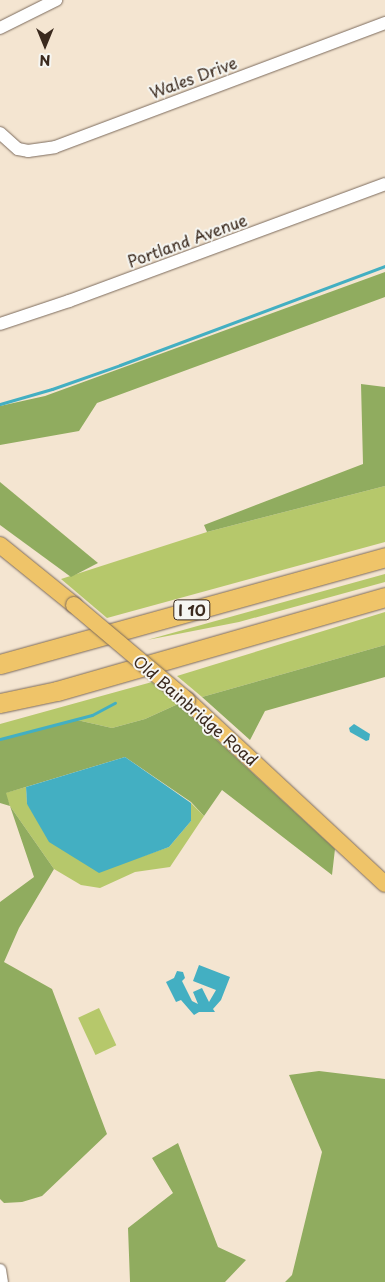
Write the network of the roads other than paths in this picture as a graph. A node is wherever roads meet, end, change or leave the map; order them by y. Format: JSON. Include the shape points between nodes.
{"nodes":[{"id":1,"x":56,"y":0,"type":"edge"},
{"id":2,"x":385,"y":23,"type":"edge"},
{"id":3,"x":0,"y":28,"type":"edge"},
{"id":4,"x":0,"y":133,"type":"edge"},
{"id":5,"x":385,"y":184,"type":"edge"},
{"id":6,"x":0,"y":324,"type":"edge"},
{"id":7,"x":0,"y":545,"type":"edge"},
{"id":8,"x":385,"y":557,"type":"edge"},
{"id":9,"x":385,"y":597,"type":"edge"},
{"id":10,"x":0,"y":664,"type":"edge"},
{"id":11,"x":57,"y":691,"type":"junction"},
{"id":12,"x":0,"y":703,"type":"edge"},
{"id":13,"x":0,"y":716,"type":"edge"},
{"id":14,"x":385,"y":884,"type":"edge"},
{"id":15,"x":0,"y":1270,"type":"edge"},
{"id":16,"x":2,"y":1282,"type":"edge"}],
"edges":[{"from":1,"to":3,"type":"street"},
{"from":2,"to":4,"type":"street","name":"Wales Drive","via":[[55,146],[28,151],[11,144]]},
{"from":5,"to":6,"type":"street","name":"Portland Avenue"},
{"from":7,"to":14,"type":"main road","name":"Old Bainbridge Road","bridge":true,"via":[[187,700]]},
{"from":8,"to":10,"type":"highway","number":"I 10"},
{"from":9,"to":11,"type":"highway","number":"I 10"},
{"from":11,"to":12,"type":"highway","number":"I 10"},
{"from":11,"to":13,"type":"highway","via":[[30,707]]},
{"from":15,"to":16,"type":"street"}]}
